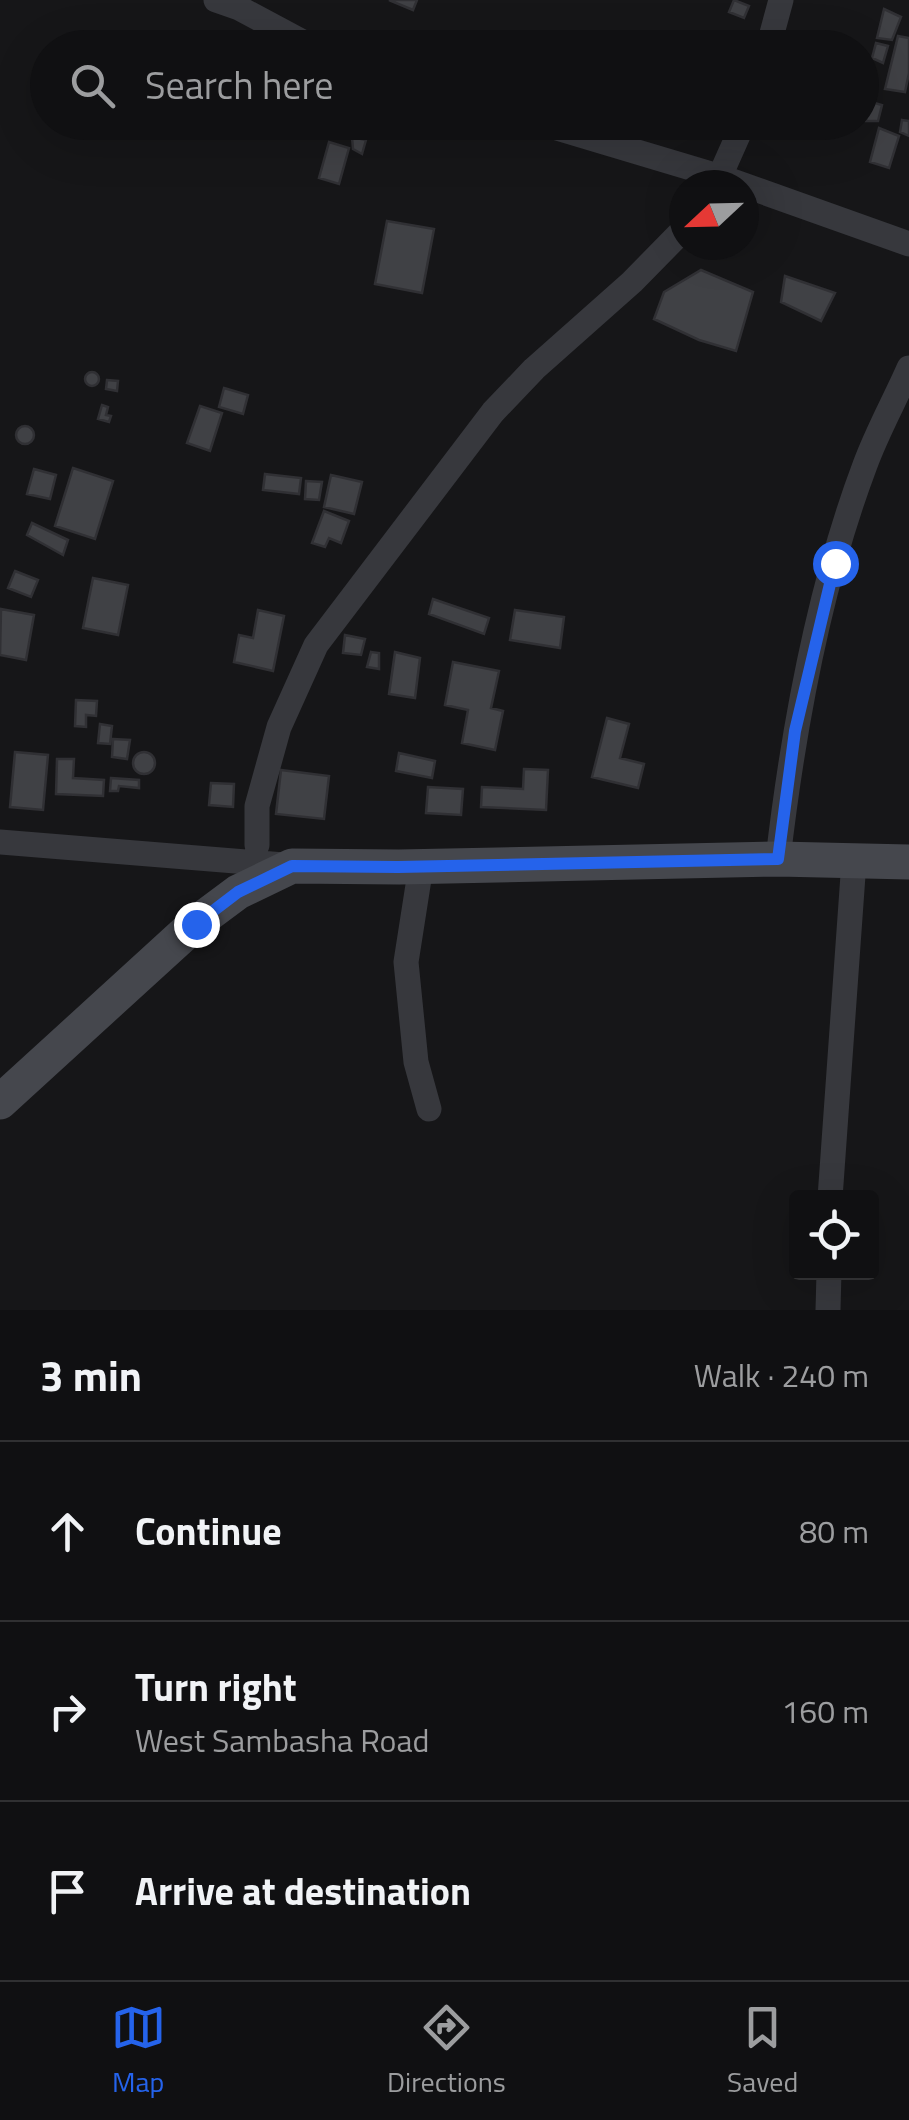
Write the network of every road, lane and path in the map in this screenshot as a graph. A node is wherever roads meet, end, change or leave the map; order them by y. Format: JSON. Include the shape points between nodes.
{"nodes":[{"id":1,"x":216,"y":0,"type":"edge"},
{"id":2,"x":781,"y":0,"type":"edge"},
{"id":3,"x":281,"y":30,"type":"edge"},
{"id":4,"x":773,"y":30,"type":"edge"},
{"id":5,"x":592,"y":140,"type":"edge"},
{"id":6,"x":736,"y":140,"type":"edge"},
{"id":7,"x":684,"y":170,"type":"edge"},
{"id":8,"x":723,"y":170,"type":"edge"},
{"id":9,"x":759,"y":195,"type":"edge"},
{"id":10,"x":669,"y":244,"type":"edge"},
{"id":11,"x":909,"y":244,"type":"edge"},
{"id":12,"x":909,"y":368,"type":"edge"},
{"id":13,"x":0,"y":842,"type":"edge"},
{"id":14,"x":257,"y":846,"type":"dead end"},
{"id":15,"x":778,"y":859,"type":"junction"},
{"id":16,"x":854,"y":861,"type":"junction"},
{"id":17,"x":909,"y":862,"type":"edge"},
{"id":18,"x":292,"y":866,"type":"junction"},
{"id":19,"x":420,"y":866,"type":"junction"},
{"id":20,"x":0,"y":1102,"type":"edge"},
{"id":21,"x":429,"y":1108,"type":"dead end"},
{"id":22,"x":831,"y":1190,"type":"edge"},
{"id":23,"x":829,"y":1280,"type":"edge"},
{"id":24,"x":828,"y":1310,"type":"edge"}],
"edges":[{"from":1,"to":3,"type":"street"},
{"from":2,"to":4,"type":"street"},
{"from":5,"to":7,"type":"street"},
{"from":6,"to":8,"type":"street"},
{"from":9,"to":11,"type":"street"},
{"from":10,"to":14,"type":"street","via":[[493,412],[316,646],[279,728],[258,806]]},
{"from":12,"to":15,"type":"street","via":[[865,465],[828,589],[795,731]]},
{"from":13,"to":18,"type":"street"},
{"from":15,"to":16,"type":"street"},
{"from":15,"to":19,"type":"street"},
{"from":16,"to":17,"type":"street"},
{"from":16,"to":22,"type":"street"},
{"from":18,"to":19,"type":"street"},
{"from":18,"to":20,"type":"street","via":[[238,892],[196,924]]},
{"from":19,"to":21,"type":"street","via":[[406,962],[416,1062]]},
{"from":23,"to":24,"type":"street"}]}
